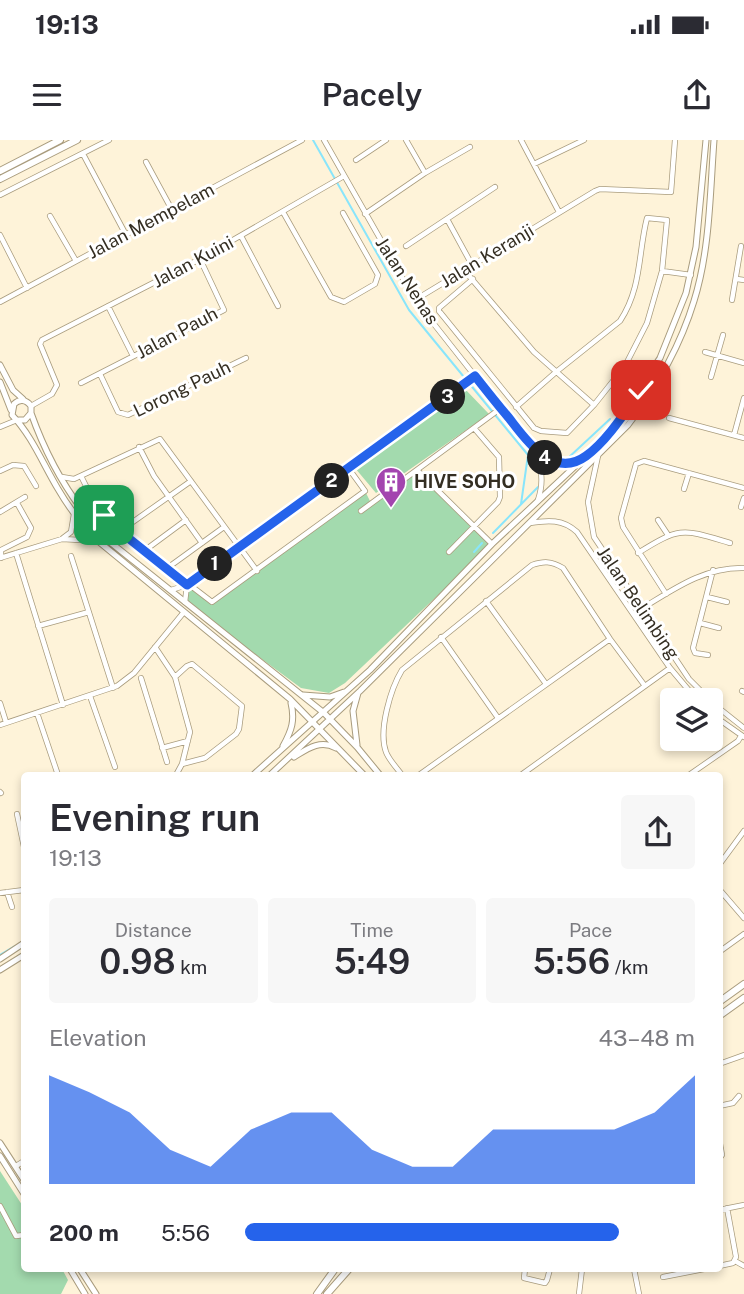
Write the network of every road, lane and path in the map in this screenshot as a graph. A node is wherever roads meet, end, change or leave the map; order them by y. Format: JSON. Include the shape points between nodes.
{"nodes":[{"id":1,"x":60,"y":140,"type":"edge"},
{"id":2,"x":77,"y":140,"type":"edge"},
{"id":3,"x":109,"y":140,"type":"edge"},
{"id":4,"x":302,"y":140,"type":"edge"},
{"id":5,"x":324,"y":140,"type":"edge"},
{"id":6,"x":386,"y":140,"type":"edge"},
{"id":7,"x":406,"y":140,"type":"edge"},
{"id":8,"x":521,"y":140,"type":"edge"},
{"id":9,"x":584,"y":140,"type":"edge"},
{"id":10,"x":675,"y":140,"type":"edge"},
{"id":11,"x":706,"y":140,"type":"edge"},
{"id":12,"x":714,"y":140,"type":"edge"},
{"id":13,"x":470,"y":147,"type":"dead end"},
{"id":14,"x":83,"y":154,"type":"junction"},
{"id":15,"x":356,"y":160,"type":"dead end"},
{"id":16,"x":146,"y":162,"type":"dead end"},
{"id":17,"x":534,"y":164,"type":"junction"},
{"id":18,"x":0,"y":171,"type":"edge"},
{"id":19,"x":425,"y":173,"type":"junction"},
{"id":20,"x":342,"y":177,"type":"junction"},
{"id":21,"x":0,"y":179,"type":"edge"},
{"id":22,"x":495,"y":187,"type":"dead end"},
{"id":23,"x":0,"y":195,"type":"edge"},
{"id":24,"x":172,"y":210,"type":"junction"},
{"id":25,"x":283,"y":212,"type":"junction"},
{"id":26,"x":559,"y":212,"type":"junction"},
{"id":27,"x":343,"y":213,"type":"dead end"},
{"id":28,"x":365,"y":215,"type":"junction"},
{"id":29,"x":50,"y":216,"type":"dead end"},
{"id":30,"x":447,"y":219,"type":"junction"},
{"id":31,"x":0,"y":235,"type":"edge"},
{"id":32,"x":126,"y":235,"type":"junction"},
{"id":33,"x":241,"y":236,"type":"junction"},
{"id":34,"x":2,"y":243,"type":"edge"},
{"id":35,"x":406,"y":246,"type":"dead end"},
{"id":36,"x":741,"y":246,"type":"dead end"},
{"id":37,"x":200,"y":259,"type":"junction"},
{"id":38,"x":76,"y":261,"type":"junction"},
{"id":39,"x":472,"y":265,"type":"junction"},
{"id":40,"x":464,"y":270,"type":"junction"},
{"id":41,"x":663,"y":271,"type":"junction"},
{"id":42,"x":691,"y":275,"type":"junction"},
{"id":43,"x":473,"y":279,"type":"junction"},
{"id":44,"x":737,"y":279,"type":"junction"},
{"id":45,"x":744,"y":280,"type":"edge"},
{"id":46,"x":27,"y":288,"type":"junction"},
{"id":47,"x":415,"y":300,"type":"junction"},
{"id":48,"x":732,"y":300,"type":"dead end"},
{"id":49,"x":0,"y":302,"type":"edge"},
{"id":50,"x":108,"y":306,"type":"junction"},
{"id":51,"x":278,"y":306,"type":"dead end"},
{"id":52,"x":445,"y":319,"type":"junction"},
{"id":53,"x":436,"y":326,"type":"junction"},
{"id":54,"x":723,"y":335,"type":"dead end"},
{"id":55,"x":705,"y":352,"type":"dead end"},
{"id":56,"x":133,"y":356,"type":"junction"},
{"id":57,"x":717,"y":356,"type":"junction"},
{"id":58,"x":246,"y":358,"type":"dead end"},
{"id":59,"x":744,"y":363,"type":"edge"},
{"id":60,"x":0,"y":365,"type":"edge"},
{"id":61,"x":625,"y":366,"type":"junction"},
{"id":62,"x":556,"y":372,"type":"junction"},
{"id":63,"x":100,"y":374,"type":"junction"},
{"id":64,"x":711,"y":377,"type":"dead end"},
{"id":65,"x":473,"y":378,"type":"junction"},
{"id":66,"x":494,"y":381,"type":"junction"},
{"id":67,"x":0,"y":382,"type":"edge"},
{"id":68,"x":81,"y":383,"type":"dead end"},
{"id":69,"x":486,"y":389,"type":"junction"},
{"id":70,"x":641,"y":390,"type":"junction"},
{"id":71,"x":25,"y":401,"type":"junction"},
{"id":72,"x":743,"y":402,"type":"edge"},
{"id":73,"x":594,"y":405,"type":"junction"},
{"id":74,"x":31,"y":406,"type":"junction"},
{"id":75,"x":516,"y":407,"type":"junction"},
{"id":76,"x":11,"y":410,"type":"junction"},
{"id":77,"x":498,"y":410,"type":"junction"},
{"id":78,"x":32,"y":413,"type":"junction"},
{"id":79,"x":669,"y":418,"type":"dead end"},
{"id":80,"x":18,"y":420,"type":"junction"},
{"id":81,"x":1,"y":426,"type":"edge"},
{"id":82,"x":474,"y":428,"type":"junction"},
{"id":83,"x":734,"y":435,"type":"junction"},
{"id":84,"x":744,"y":438,"type":"edge"},
{"id":85,"x":139,"y":447,"type":"junction"},
{"id":86,"x":531,"y":447,"type":"junction"},
{"id":87,"x":598,"y":455,"type":"junction"},
{"id":88,"x":586,"y":456,"type":"junction"},
{"id":89,"x":349,"y":469,"type":"junction"},
{"id":90,"x":417,"y":470,"type":"junction"},
{"id":91,"x":0,"y":471,"type":"edge"},
{"id":92,"x":689,"y":473,"type":"junction"},
{"id":93,"x":81,"y":476,"type":"junction"},
{"id":94,"x":62,"y":477,"type":"junction"},
{"id":95,"x":74,"y":479,"type":"junction"},
{"id":96,"x":191,"y":481,"type":"junction"},
{"id":97,"x":36,"y":486,"type":"dead end"},
{"id":98,"x":744,"y":488,"type":"edge"},
{"id":99,"x":684,"y":489,"type":"dead end"},
{"id":100,"x":70,"y":493,"type":"junction"},
{"id":101,"x":169,"y":496,"type":"junction"},
{"id":102,"x":25,"y":497,"type":"dead end"},
{"id":103,"x":744,"y":498,"type":"edge"},
{"id":104,"x":538,"y":500,"type":"junction"},
{"id":105,"x":17,"y":503,"type":"junction"},
{"id":106,"x":741,"y":507,"type":"dead end"},
{"id":107,"x":361,"y":511,"type":"dead end"},
{"id":108,"x":0,"y":512,"type":"edge"},
{"id":109,"x":74,"y":514,"type":"junction"},
{"id":110,"x":186,"y":520,"type":"junction"},
{"id":111,"x":658,"y":520,"type":"dead end"},
{"id":112,"x":530,"y":523,"type":"junction"},
{"id":113,"x":224,"y":527,"type":"junction"},
{"id":114,"x":474,"y":527,"type":"junction"},
{"id":115,"x":120,"y":531,"type":"junction"},
{"id":116,"x":668,"y":535,"type":"junction"},
{"id":117,"x":62,"y":539,"type":"junction"},
{"id":118,"x":97,"y":541,"type":"junction"},
{"id":119,"x":202,"y":543,"type":"junction"},
{"id":120,"x":730,"y":543,"type":"dead end"},
{"id":121,"x":492,"y":544,"type":"junction"},
{"id":122,"x":239,"y":547,"type":"junction"},
{"id":123,"x":144,"y":551,"type":"junction"},
{"id":124,"x":449,"y":552,"type":"dead end"},
{"id":125,"x":16,"y":553,"type":"junction"},
{"id":126,"x":638,"y":553,"type":"junction"},
{"id":127,"x":71,"y":556,"type":"dead end"},
{"id":128,"x":1,"y":558,"type":"edge"},
{"id":129,"x":744,"y":568,"type":"edge"},
{"id":130,"x":166,"y":569,"type":"junction"},
{"id":131,"x":713,"y":570,"type":"junction"},
{"id":132,"x":257,"y":571,"type":"junction"},
{"id":133,"x":187,"y":585,"type":"junction"},
{"id":134,"x":170,"y":590,"type":"junction"},
{"id":135,"x":666,"y":594,"type":"junction"},
{"id":136,"x":707,"y":597,"type":"junction"},
{"id":137,"x":486,"y":601,"type":"junction"},
{"id":138,"x":185,"y":602,"type":"junction"},
{"id":139,"x":727,"y":602,"type":"dead end"},
{"id":140,"x":641,"y":609,"type":"junction"},
{"id":141,"x":89,"y":612,"type":"junction"},
{"id":142,"x":184,"y":612,"type":"junction"},
{"id":143,"x":700,"y":623,"type":"junction"},
{"id":144,"x":38,"y":626,"type":"junction"},
{"id":145,"x":719,"y":628,"type":"dead end"},
{"id":146,"x":441,"y":637,"type":"junction"},
{"id":147,"x":610,"y":639,"type":"junction"},
{"id":148,"x":155,"y":647,"type":"junction"},
{"id":149,"x":708,"y":655,"type":"dead end"},
{"id":150,"x":670,"y":668,"type":"junction"},
{"id":151,"x":175,"y":677,"type":"junction"},
{"id":152,"x":141,"y":678,"type":"dead end"},
{"id":153,"x":546,"y":684,"type":"junction"},
{"id":154,"x":645,"y":686,"type":"junction"},
{"id":155,"x":113,"y":688,"type":"junction"},
{"id":156,"x":293,"y":688,"type":"junction"},
{"id":157,"x":687,"y":688,"type":"edge"},
{"id":158,"x":699,"y":688,"type":"edge"},
{"id":159,"x":350,"y":689,"type":"junction"},
{"id":160,"x":360,"y":691,"type":"junction"},
{"id":161,"x":90,"y":696,"type":"junction"},
{"id":162,"x":290,"y":699,"type":"junction"},
{"id":163,"x":0,"y":703,"type":"edge"},
{"id":164,"x":63,"y":705,"type":"junction"},
{"id":165,"x":723,"y":711,"type":"edge"},
{"id":166,"x":37,"y":713,"type":"junction"},
{"id":167,"x":324,"y":713,"type":"junction"},
{"id":168,"x":498,"y":718,"type":"junction"},
{"id":169,"x":331,"y":719,"type":"junction"},
{"id":170,"x":313,"y":723,"type":"junction"},
{"id":171,"x":723,"y":723,"type":"edge"},
{"id":172,"x":3,"y":724,"type":"edge"},
{"id":173,"x":744,"y":728,"type":"edge"},
{"id":174,"x":320,"y":729,"type":"junction"},
{"id":175,"x":742,"y":737,"type":"edge"},
{"id":176,"x":189,"y":741,"type":"junction"},
{"id":177,"x":357,"y":747,"type":"junction"},
{"id":178,"x":162,"y":748,"type":"junction"},
{"id":179,"x":280,"y":752,"type":"junction"},
{"id":180,"x":345,"y":753,"type":"junction"},
{"id":181,"x":167,"y":762,"type":"dead end"},
{"id":182,"x":182,"y":764,"type":"junction"},
{"id":183,"x":283,"y":764,"type":"junction"},
{"id":184,"x":115,"y":767,"type":"dead end"},
{"id":185,"x":57,"y":772,"type":"edge"},
{"id":186,"x":178,"y":772,"type":"edge"},
{"id":187,"x":257,"y":772,"type":"edge"},
{"id":188,"x":274,"y":772,"type":"edge"},
{"id":189,"x":361,"y":772,"type":"edge"},
{"id":190,"x":378,"y":772,"type":"edge"},
{"id":191,"x":400,"y":772,"type":"edge"},
{"id":192,"x":423,"y":772,"type":"edge"},
{"id":193,"x":525,"y":772,"type":"edge"},
{"id":194,"x":693,"y":772,"type":"edge"},
{"id":195,"x":17,"y":814,"type":"dead end"},
{"id":196,"x":744,"y":831,"type":"edge"},
{"id":197,"x":21,"y":833,"type":"edge"},
{"id":198,"x":723,"y":860,"type":"edge"},
{"id":199,"x":21,"y":890,"type":"edge"},
{"id":200,"x":7,"y":892,"type":"junction"},
{"id":201,"x":0,"y":893,"type":"edge"},
{"id":202,"x":723,"y":894,"type":"edge"},
{"id":203,"x":12,"y":907,"type":"dead end"},
{"id":204,"x":744,"y":918,"type":"edge"},
{"id":205,"x":744,"y":934,"type":"edge"},
{"id":206,"x":21,"y":945,"type":"edge"},
{"id":207,"x":723,"y":949,"type":"edge"},
{"id":208,"x":21,"y":957,"type":"edge"},
{"id":209,"x":0,"y":959,"type":"edge"},
{"id":210,"x":0,"y":970,"type":"edge"},
{"id":211,"x":744,"y":984,"type":"edge"},
{"id":212,"x":744,"y":998,"type":"edge"},
{"id":213,"x":723,"y":999,"type":"edge"},
{"id":214,"x":723,"y":1013,"type":"edge"},
{"id":215,"x":744,"y":1055,"type":"edge"},
{"id":216,"x":723,"y":1063,"type":"edge"},
{"id":217,"x":739,"y":1096,"type":"dead end"},
{"id":218,"x":723,"y":1106,"type":"edge"},
{"id":219,"x":0,"y":1143,"type":"edge"},
{"id":220,"x":0,"y":1156,"type":"edge"},
{"id":221,"x":21,"y":1163,"type":"edge"},
{"id":222,"x":16,"y":1166,"type":"junction"},
{"id":223,"x":21,"y":1175,"type":"edge"},
{"id":224,"x":21,"y":1188,"type":"edge"},
{"id":225,"x":21,"y":1188,"type":"edge"},
{"id":226,"x":744,"y":1205,"type":"edge"},
{"id":227,"x":0,"y":1206,"type":"edge"},
{"id":228,"x":727,"y":1208,"type":"junction"},
{"id":229,"x":723,"y":1209,"type":"edge"},
{"id":230,"x":21,"y":1235,"type":"edge"},
{"id":231,"x":735,"y":1261,"type":"junction"},
{"id":232,"x":723,"y":1265,"type":"edge"},
{"id":233,"x":744,"y":1266,"type":"edge"},
{"id":234,"x":72,"y":1272,"type":"edge"},
{"id":235,"x":82,"y":1272,"type":"edge"},
{"id":236,"x":333,"y":1272,"type":"edge"},
{"id":237,"x":346,"y":1272,"type":"edge"},
{"id":238,"x":525,"y":1272,"type":"edge"},
{"id":239,"x":549,"y":1272,"type":"edge"},
{"id":240,"x":582,"y":1272,"type":"edge"},
{"id":241,"x":635,"y":1272,"type":"edge"},
{"id":242,"x":689,"y":1272,"type":"edge"},
{"id":243,"x":663,"y":1277,"type":"dead end"},
{"id":244,"x":85,"y":1294,"type":"edge"},
{"id":245,"x":96,"y":1294,"type":"edge"},
{"id":246,"x":317,"y":1294,"type":"edge"},
{"id":247,"x":327,"y":1294,"type":"edge"},
{"id":248,"x":579,"y":1294,"type":"edge"},
{"id":249,"x":639,"y":1294,"type":"edge"}],
"edges":[{"from":1,"to":18,"type":"main road"},
{"from":2,"to":21,"type":"main road"},
{"from":3,"to":14,"type":"street"},
{"from":4,"to":24,"type":"street","name":"Jalan Mempelam"},
{"from":5,"to":20,"type":"street","name":"Jalan Nenas"},
{"from":6,"to":15,"type":"street"},
{"from":7,"to":19,"type":"street"},
{"from":8,"to":17,"type":"street"},
{"from":9,"to":17,"type":"street"},
{"from":10,"to":26,"type":"street","name":"Jalan Keranji","via":[[671,191],[600,189]]},
{"from":11,"to":42,"type":"main road"},
{"from":12,"to":87,"type":"main road","via":[[695,300],[653,393]]},
{"from":13,"to":19,"type":"street"},
{"from":14,"to":23,"type":"street"},
{"from":14,"to":32,"type":"street"},
{"from":16,"to":24,"type":"street"},
{"from":17,"to":26,"type":"street"},
{"from":19,"to":28,"type":"street"},
{"from":20,"to":25,"type":"street","name":"Jalan Kuini"},
{"from":20,"to":28,"type":"street","name":"Jalan Nenas"},
{"from":22,"to":30,"type":"street"},
{"from":24,"to":32,"type":"street","name":"Jalan Mempelam"},
{"from":25,"to":27,"type":"street","via":[[331,297],[344,302],[375,284],[379,275]]},
{"from":25,"to":33,"type":"street","name":"Jalan Kuini"},
{"from":26,"to":39,"type":"street","name":"Jalan Keranji"},
{"from":28,"to":47,"type":"street","name":"Jalan Nenas"},
{"from":29,"to":38,"type":"street"},
{"from":30,"to":35,"type":"street"},
{"from":30,"to":39,"type":"street"},
{"from":31,"to":34,"type":"street"},
{"from":32,"to":38,"type":"street","name":"Jalan Mempelam"},
{"from":33,"to":37,"type":"street","name":"Jalan Kuini"},
{"from":33,"to":51,"type":"street"},
{"from":34,"to":46,"type":"street"},
{"from":36,"to":44,"type":"street"},
{"from":37,"to":50,"type":"street","name":"Jalan Kuini"},
{"from":37,"to":56,"type":"street","name":"Jalan Pauh","via":[[224,310]]},
{"from":38,"to":46,"type":"street","name":"Jalan Mempelam"},
{"from":39,"to":40,"type":"street","name":"Jalan Keranji"},
{"from":40,"to":43,"type":"street"},
{"from":40,"to":47,"type":"street","name":"Jalan Keranji"},
{"from":41,"to":42,"type":"street"},
{"from":41,"to":61,"type":"street","via":[[647,323]]},
{"from":41,"to":62,"type":"street","via":[[668,222],[649,216],[626,311],[611,329]]},
{"from":42,"to":70,"type":"main road","via":[[660,358]]},
{"from":43,"to":52,"type":"street","via":[[439,308]]},
{"from":43,"to":62,"type":"street"},
{"from":44,"to":45,"type":"street"},
{"from":44,"to":48,"type":"street"},
{"from":46,"to":49,"type":"street","name":"Jalan Mempelam"},
{"from":47,"to":53,"type":"street","name":"Jalan Nenas"},
{"from":50,"to":56,"type":"street"},
{"from":50,"to":74,"type":"street","name":"Jalan Kuini","via":[[42,340],[57,385],[52,394]]},
{"from":52,"to":53,"type":"street"},
{"from":52,"to":66,"type":"street"},
{"from":53,"to":65,"type":"street","name":"Jalan Nenas"},
{"from":54,"to":57,"type":"street"},
{"from":55,"to":57,"type":"street"},
{"from":56,"to":63,"type":"street","name":"Jalan Pauh"},
{"from":57,"to":59,"type":"street"},
{"from":57,"to":64,"type":"street"},
{"from":58,"to":63,"type":"street","name":"Lorong Pauh","via":[[128,415],[118,412]]},
{"from":60,"to":71,"type":"main road","via":[[13,390]]},
{"from":61,"to":70,"type":"street","via":[[639,379]]},
{"from":61,"to":73,"type":"street"},
{"from":62,"to":73,"type":"street"},
{"from":62,"to":75,"type":"street"},
{"from":63,"to":68,"type":"street","name":"Jalan Pauh"},
{"from":65,"to":69,"type":"street","name":"Jalan Nenas"},
{"from":65,"to":89,"type":"street"},
{"from":66,"to":69,"type":"street"},
{"from":66,"to":75,"type":"street"},
{"from":67,"to":76,"type":"main road"},
{"from":69,"to":77,"type":"street","name":"Jalan Nenas"},
{"from":70,"to":88,"type":"main road"},
{"from":71,"to":74,"type":"main road"},
{"from":71,"to":76,"type":"main road","via":[[16,402]]},
{"from":72,"to":83,"type":"street"},
{"from":73,"to":75,"type":"street","via":[[567,433],[537,430]]},
{"from":74,"to":78,"type":"main road"},
{"from":76,"to":80,"type":"main road"},
{"from":76,"to":81,"type":"street"},
{"from":77,"to":82,"type":"street"},
{"from":77,"to":86,"type":"street","name":"Jalan Nenas"},
{"from":78,"to":80,"type":"main road"},
{"from":78,"to":94,"type":"main road"},
{"from":79,"to":83,"type":"street"},
{"from":80,"to":81,"type":"street"},
{"from":80,"to":109,"type":"main road"},
{"from":82,"to":90,"type":"street"},
{"from":82,"to":114,"type":"street","via":[[499,457],[500,500]]},
{"from":83,"to":84,"type":"street"},
{"from":85,"to":93,"type":"street"},
{"from":85,"to":96,"type":"street","via":[[161,440]]},
{"from":85,"to":101,"type":"street"},
{"from":86,"to":88,"type":"street","name":"Jalan Nenas","via":[[557,462]]},
{"from":86,"to":104,"type":"street","name":"Jalan Nenas","via":[[541,467]]},
{"from":87,"to":112,"type":"main road"},
{"from":87,"to":140,"type":"street","name":"Jalan Belimbing","via":[[588,502],[594,537]]},
{"from":88,"to":104,"type":"main road"},
{"from":89,"to":122,"type":"street"},
{"from":89,"to":132,"type":"street","via":[[365,491]]},
{"from":90,"to":107,"type":"street"},
{"from":90,"to":114,"type":"street"},
{"from":91,"to":97,"type":"street","via":[[24,466]]},
{"from":92,"to":98,"type":"street"},
{"from":92,"to":99,"type":"street"},
{"from":92,"to":126,"type":"street","via":[[644,461],[636,464],[621,518]]},
{"from":93,"to":95,"type":"street"},
{"from":93,"to":115,"type":"street","via":[[92,498]]},
{"from":94,"to":95,"type":"street"},
{"from":94,"to":100,"type":"main road"},
{"from":95,"to":100,"type":"street"},
{"from":96,"to":101,"type":"street"},
{"from":96,"to":113,"type":"street"},
{"from":100,"to":134,"type":"main road","via":[[110,542]]},
{"from":101,"to":110,"type":"street"},
{"from":101,"to":115,"type":"street"},
{"from":102,"to":105,"type":"street"},
{"from":103,"to":106,"type":"street"},
{"from":104,"to":121,"type":"main road"},
{"from":105,"to":108,"type":"street"},
{"from":105,"to":128,"type":"street","via":[[32,528],[27,537],[1,550]]},
{"from":109,"to":117,"type":"street","via":[[71,532]]},
{"from":109,"to":118,"type":"main road"},
{"from":110,"to":119,"type":"street"},
{"from":110,"to":123,"type":"street"},
{"from":111,"to":116,"type":"street"},
{"from":112,"to":150,"type":"street","name":"Jalan Belimbing","via":[[561,522],[577,532]]},
{"from":112,"to":160,"type":"main road"},
{"from":113,"to":119,"type":"street"},
{"from":113,"to":122,"type":"street"},
{"from":114,"to":121,"type":"street"},
{"from":114,"to":124,"type":"street"},
{"from":115,"to":123,"type":"street"},
{"from":116,"to":120,"type":"street","via":[[689,532]]},
{"from":116,"to":126,"type":"street"},
{"from":117,"to":118,"type":"street"},
{"from":117,"to":125,"type":"street"},
{"from":118,"to":142,"type":"main road"},
{"from":119,"to":130,"type":"street"},
{"from":121,"to":159,"type":"main road"},
{"from":122,"to":132,"type":"street"},
{"from":122,"to":133,"type":"street"},
{"from":123,"to":130,"type":"street"},
{"from":125,"to":128,"type":"street"},
{"from":125,"to":144,"type":"street"},
{"from":126,"to":135,"type":"street"},
{"from":127,"to":141,"type":"street"},
{"from":129,"to":131,"type":"street"},
{"from":130,"to":133,"type":"street"},
{"from":131,"to":135,"type":"street"},
{"from":131,"to":136,"type":"street"},
{"from":132,"to":133,"type":"street","via":[[212,603]]},
{"from":133,"to":134,"type":"street"},
{"from":133,"to":138,"type":"street"},
{"from":134,"to":138,"type":"main road"},
{"from":135,"to":140,"type":"street"},
{"from":136,"to":139,"type":"street"},
{"from":136,"to":143,"type":"street"},
{"from":137,"to":146,"type":"street"},
{"from":137,"to":147,"type":"street","via":[[532,565],[554,563],[563,568]]},
{"from":137,"to":153,"type":"street"},
{"from":138,"to":156,"type":"main road"},
{"from":140,"to":158,"type":"street","name":"Jalan Belimbing"},
{"from":141,"to":144,"type":"street"},
{"from":141,"to":155,"type":"street"},
{"from":142,"to":148,"type":"street"},
{"from":142,"to":162,"type":"main road"},
{"from":143,"to":145,"type":"street"},
{"from":143,"to":149,"type":"street","via":[[693,651]]},
{"from":144,"to":164,"type":"street"},
{"from":146,"to":168,"type":"street"},
{"from":146,"to":191,"type":"street","via":[[402,670],[391,687],[385,751]]},
{"from":147,"to":153,"type":"street"},
{"from":147,"to":154,"type":"street"},
{"from":148,"to":151,"type":"street"},
{"from":148,"to":155,"type":"street","via":[[134,673]]},
{"from":150,"to":154,"type":"street"},
{"from":150,"to":157,"type":"street","name":"Jalan Belimbing"},
{"from":151,"to":176,"type":"street"},
{"from":151,"to":182,"type":"street","via":[[192,664],[242,706],[236,733],[205,758]]},
{"from":152,"to":178,"type":"street"},
{"from":153,"to":168,"type":"street"},
{"from":154,"to":193,"type":"street"},
{"from":155,"to":161,"type":"street"},
{"from":156,"to":159,"type":"main road","via":[[316,697]]},
{"from":156,"to":167,"type":"main road"},
{"from":159,"to":167,"type":"main road"},
{"from":160,"to":169,"type":"main road"},
{"from":160,"to":177,"type":"main road","via":[[354,711]]},
{"from":161,"to":164,"type":"street"},
{"from":161,"to":184,"type":"street"},
{"from":162,"to":170,"type":"main road"},
{"from":162,"to":179,"type":"main road","via":[[293,727]]},
{"from":163,"to":172,"type":"street"},
{"from":164,"to":166,"type":"street"},
{"from":165,"to":173,"type":"street","name":"Jalan Belimbing"},
{"from":166,"to":172,"type":"street"},
{"from":166,"to":185,"type":"street"},
{"from":167,"to":169,"type":"main road"},
{"from":167,"to":170,"type":"main road"},
{"from":168,"to":192,"type":"street"},
{"from":169,"to":174,"type":"main road"},
{"from":169,"to":177,"type":"main road"},
{"from":170,"to":174,"type":"main road"},
{"from":170,"to":179,"type":"main road"},
{"from":171,"to":175,"type":"street"},
{"from":174,"to":180,"type":"main road"},
{"from":174,"to":183,"type":"main road"},
{"from":175,"to":194,"type":"street"},
{"from":176,"to":178,"type":"street"},
{"from":176,"to":182,"type":"street"},
{"from":177,"to":190,"type":"main road"},
{"from":178,"to":181,"type":"street"},
{"from":179,"to":187,"type":"main road"},
{"from":180,"to":183,"type":"main road","via":[[330,744],[318,745]]},
{"from":180,"to":189,"type":"main road"},
{"from":182,"to":186,"type":"street"},
{"from":183,"to":188,"type":"main road"},
{"from":195,"to":197,"type":"street"},
{"from":196,"to":198,"type":"street"},
{"from":199,"to":200,"type":"street"},
{"from":200,"to":201,"type":"street"},
{"from":200,"to":203,"type":"street"},
{"from":202,"to":204,"type":"street"},
{"from":205,"to":207,"type":"street"},
{"from":206,"to":209,"type":"main road"},
{"from":208,"to":210,"type":"main road"},
{"from":211,"to":213,"type":"main road"},
{"from":212,"to":214,"type":"main road"},
{"from":215,"to":216,"type":"street"},
{"from":217,"to":218,"type":"street"},
{"from":219,"to":222,"type":"main road"},
{"from":220,"to":222,"type":"main road"},
{"from":220,"to":225,"type":"main road"},
{"from":221,"to":222,"type":"street"},
{"from":222,"to":223,"type":"main road"},
{"from":222,"to":224,"type":"main road","via":[[14,1175]]},
{"from":226,"to":228,"type":"street"},
{"from":227,"to":230,"type":"street","via":[[16,1236]]},
{"from":228,"to":229,"type":"street"},
{"from":228,"to":231,"type":"street"},
{"from":231,"to":232,"type":"street"},
{"from":231,"to":233,"type":"street"},
{"from":234,"to":244,"type":"main road"},
{"from":235,"to":245,"type":"main road"},
{"from":236,"to":246,"type":"main road"},
{"from":237,"to":247,"type":"main road"},
{"from":238,"to":239,"type":"street","via":[[524,1278],[545,1283]]},
{"from":240,"to":248,"type":"street"},
{"from":241,"to":249,"type":"street"},
{"from":242,"to":243,"type":"street"}]}
